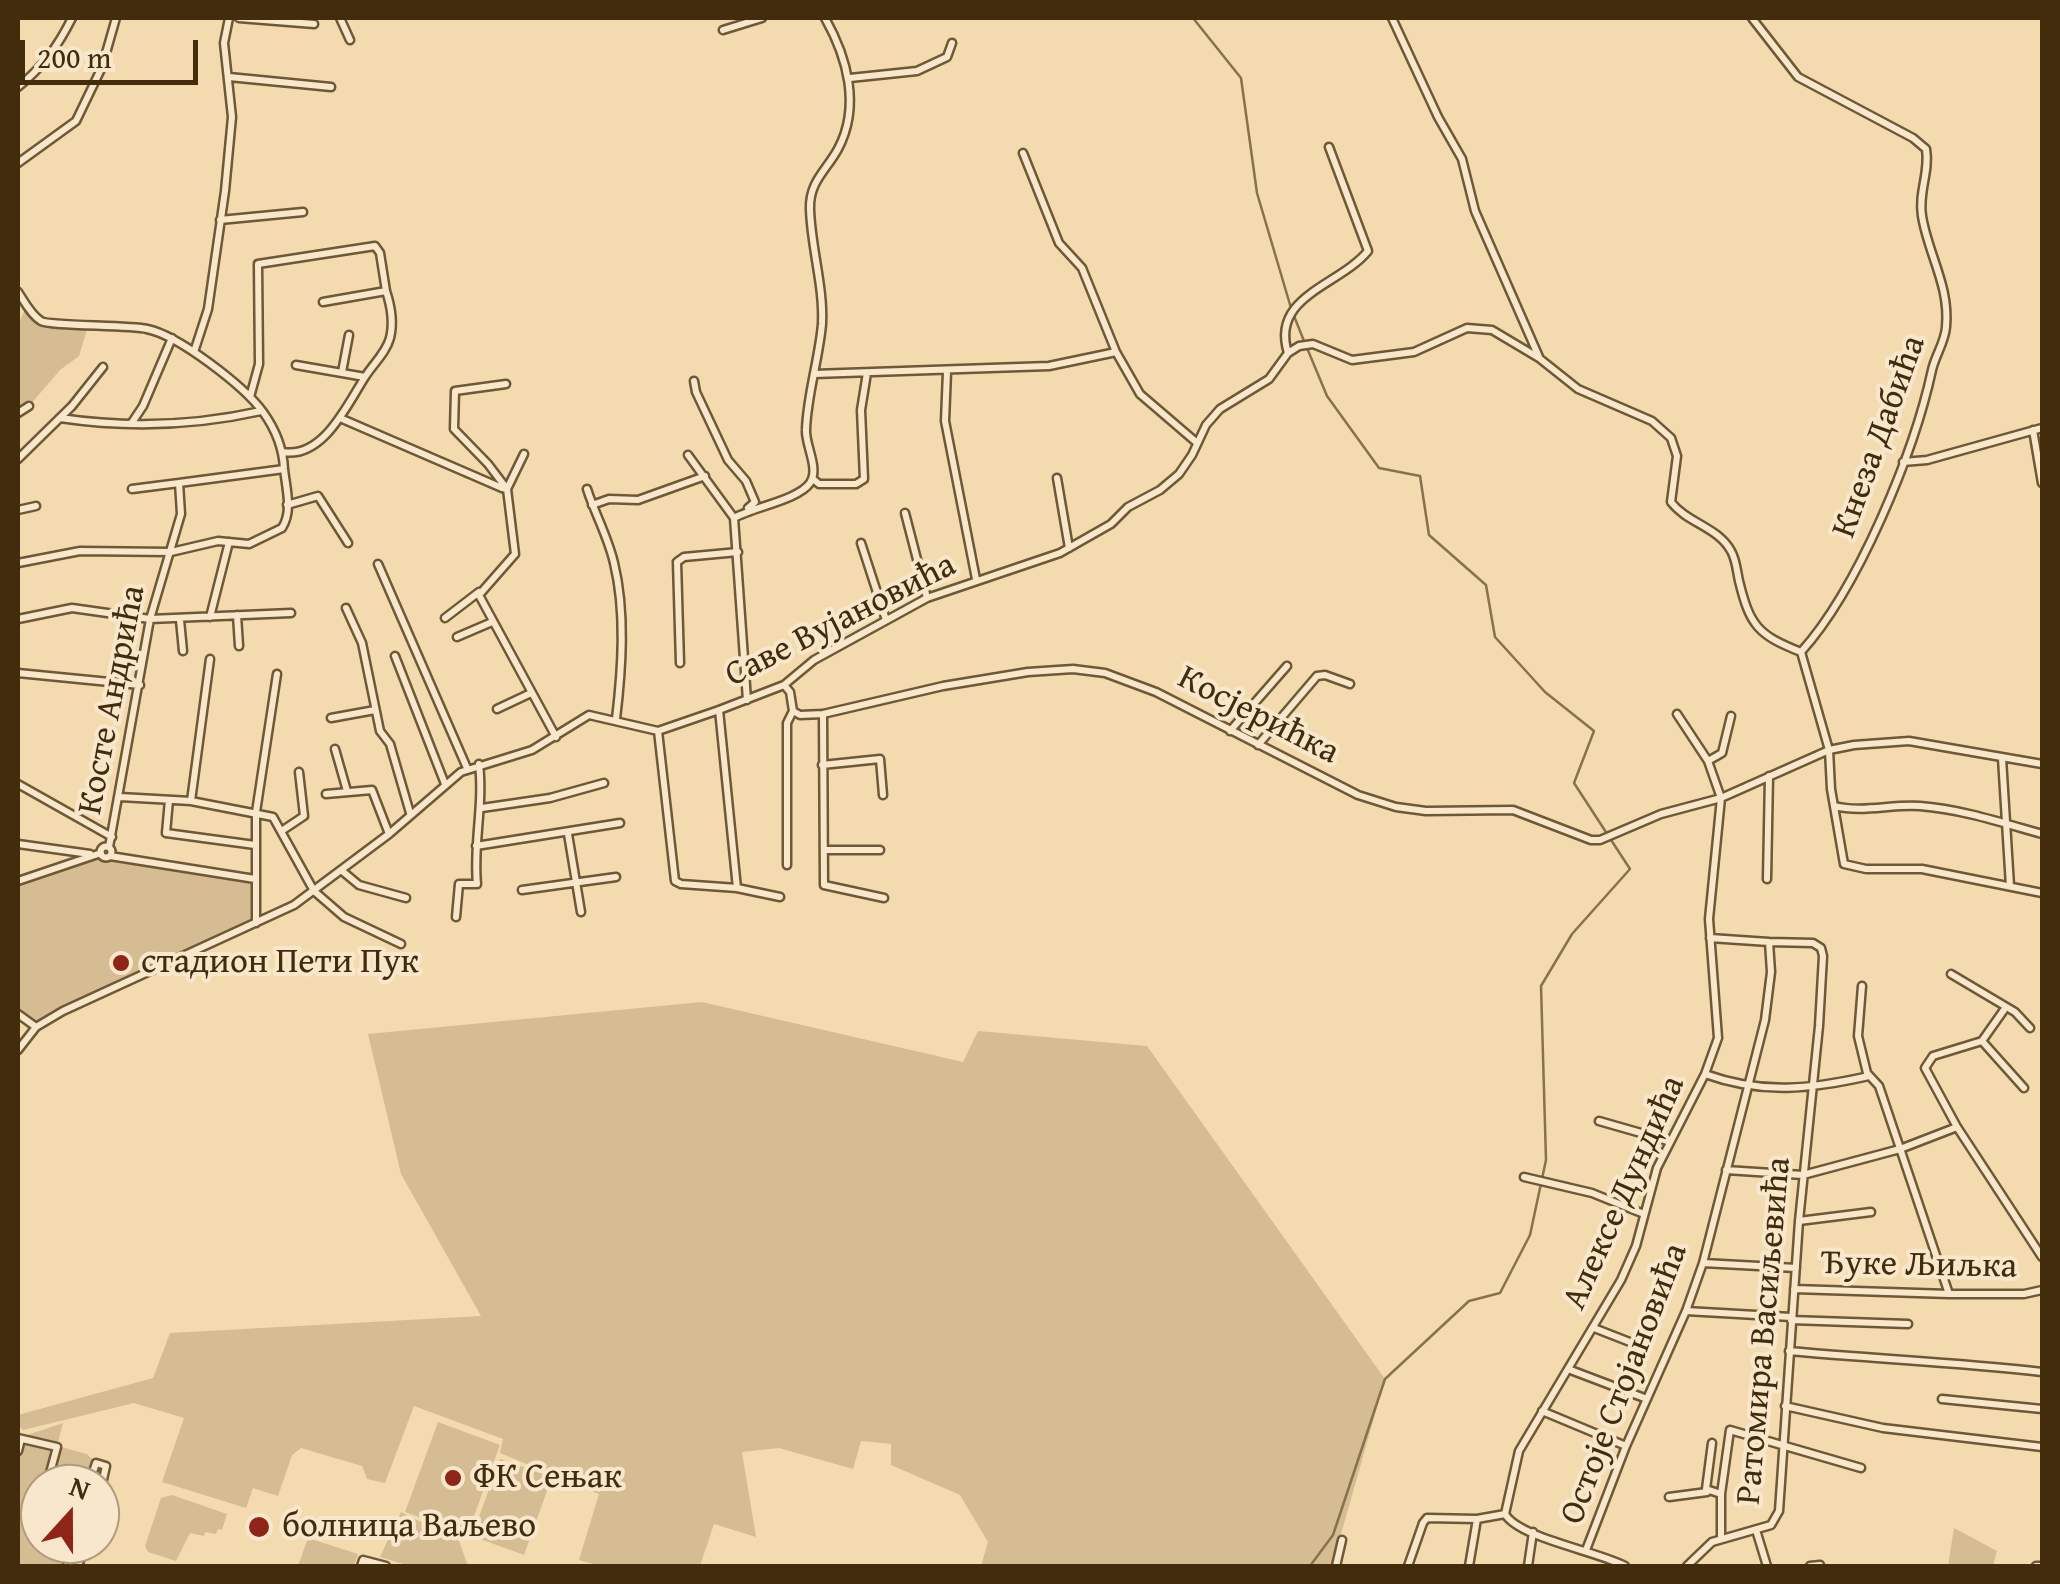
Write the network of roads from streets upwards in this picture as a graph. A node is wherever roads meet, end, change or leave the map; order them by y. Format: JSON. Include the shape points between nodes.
{"nodes":[{"id":1,"x":72,"y":18,"type":"edge"},
{"id":2,"x":116,"y":18,"type":"edge"},
{"id":3,"x":230,"y":18,"type":"edge"},
{"id":4,"x":239,"y":18,"type":"edge"},
{"id":5,"x":340,"y":18,"type":"edge"},
{"id":6,"x":762,"y":18,"type":"edge"},
{"id":7,"x":824,"y":18,"type":"edge"},
{"id":8,"x":1392,"y":18,"type":"edge"},
{"id":9,"x":1752,"y":18,"type":"edge"},
{"id":10,"x":314,"y":24,"type":"dead end"},
{"id":11,"x":723,"y":30,"type":"dead end"},
{"id":12,"x":350,"y":40,"type":"dead end"},
{"id":13,"x":952,"y":43,"type":"dead end"},
{"id":14,"x":228,"y":78,"type":"junction"},
{"id":15,"x":850,"y":78,"type":"junction"},
{"id":16,"x":331,"y":86,"type":"dead end"},
{"id":17,"x":18,"y":87,"type":"edge"},
{"id":18,"x":1329,"y":147,"type":"dead end"},
{"id":19,"x":1023,"y":153,"type":"dead end"},
{"id":20,"x":18,"y":163,"type":"edge"},
{"id":21,"x":304,"y":212,"type":"dead end"},
{"id":22,"x":220,"y":220,"type":"junction"},
{"id":23,"x":386,"y":291,"type":"junction"},
{"id":24,"x":18,"y":292,"type":"edge"},
{"id":25,"x":323,"y":302,"type":"dead end"},
{"id":26,"x":349,"y":335,"type":"dead end"},
{"id":27,"x":172,"y":338,"type":"junction"},
{"id":28,"x":194,"y":352,"type":"junction"},
{"id":29,"x":1116,"y":352,"type":"junction"},
{"id":30,"x":1288,"y":353,"type":"junction"},
{"id":31,"x":1539,"y":358,"type":"junction"},
{"id":32,"x":296,"y":364,"type":"dead end"},
{"id":33,"x":103,"y":366,"type":"dead end"},
{"id":34,"x":342,"y":372,"type":"junction"},
{"id":35,"x":948,"y":372,"type":"junction"},
{"id":36,"x":867,"y":373,"type":"junction"},
{"id":37,"x":814,"y":374,"type":"junction"},
{"id":38,"x":365,"y":377,"type":"junction"},
{"id":39,"x":694,"y":381,"type":"dead end"},
{"id":40,"x":506,"y":384,"type":"dead end"},
{"id":41,"x":250,"y":397,"type":"junction"},
{"id":42,"x":29,"y":406,"type":"dead end"},
{"id":43,"x":143,"y":406,"type":"junction"},
{"id":44,"x":262,"y":411,"type":"junction"},
{"id":45,"x":18,"y":413,"type":"edge"},
{"id":46,"x":60,"y":418,"type":"junction"},
{"id":47,"x":340,"y":418,"type":"junction"},
{"id":48,"x":130,"y":425,"type":"junction"},
{"id":49,"x":156,"y":425,"type":"junction"},
{"id":50,"x":2042,"y":428,"type":"edge"},
{"id":51,"x":2033,"y":430,"type":"junction"},
{"id":52,"x":1196,"y":442,"type":"junction"},
{"id":53,"x":283,"y":452,"type":"junction"},
{"id":54,"x":524,"y":454,"type":"dead end"},
{"id":55,"x":688,"y":455,"type":"dead end"},
{"id":56,"x":18,"y":458,"type":"edge"},
{"id":57,"x":1903,"y":462,"type":"junction"},
{"id":58,"x":284,"y":470,"type":"junction"},
{"id":59,"x":705,"y":476,"type":"junction"},
{"id":60,"x":812,"y":478,"type":"junction"},
{"id":61,"x":1057,"y":478,"type":"dead end"},
{"id":62,"x":180,"y":483,"type":"junction"},
{"id":63,"x":2042,"y":484,"type":"edge"},
{"id":64,"x":507,"y":488,"type":"junction"},
{"id":65,"x":132,"y":489,"type":"dead end"},
{"id":66,"x":587,"y":489,"type":"dead end"},
{"id":67,"x":287,"y":505,"type":"junction"},
{"id":68,"x":592,"y":505,"type":"junction"},
{"id":69,"x":36,"y":506,"type":"dead end"},
{"id":70,"x":18,"y":510,"type":"edge"},
{"id":71,"x":905,"y":513,"type":"dead end"},
{"id":72,"x":737,"y":517,"type":"junction"},
{"id":73,"x":230,"y":542,"type":"junction"},
{"id":74,"x":348,"y":543,"type":"dead end"},
{"id":75,"x":861,"y":544,"type":"dead end"},
{"id":76,"x":1069,"y":548,"type":"junction"},
{"id":77,"x":171,"y":552,"type":"junction"},
{"id":78,"x":738,"y":552,"type":"junction"},
{"id":79,"x":18,"y":563,"type":"edge"},
{"id":80,"x":378,"y":564,"type":"dead end"},
{"id":81,"x":976,"y":579,"type":"junction"},
{"id":82,"x":479,"y":592,"type":"junction"},
{"id":83,"x":927,"y":598,"type":"junction"},
{"id":84,"x":346,"y":608,"type":"dead end"},
{"id":85,"x":292,"y":613,"type":"dead end"},
{"id":86,"x":237,"y":616,"type":"junction"},
{"id":87,"x":210,"y":617,"type":"junction"},
{"id":88,"x":445,"y":618,"type":"dead end"},
{"id":89,"x":18,"y":619,"type":"edge"},
{"id":90,"x":150,"y":619,"type":"junction"},
{"id":91,"x":180,"y":620,"type":"junction"},
{"id":92,"x":886,"y":620,"type":"junction"},
{"id":93,"x":492,"y":622,"type":"junction"},
{"id":94,"x":457,"y":637,"type":"dead end"},
{"id":95,"x":239,"y":646,"type":"dead end"},
{"id":96,"x":183,"y":651,"type":"dead end"},
{"id":97,"x":1801,"y":652,"type":"junction"},
{"id":98,"x":394,"y":656,"type":"dead end"},
{"id":99,"x":210,"y":658,"type":"dead end"},
{"id":100,"x":680,"y":663,"type":"dead end"},
{"id":101,"x":1287,"y":666,"type":"dead end"},
{"id":102,"x":18,"y":672,"type":"edge"},
{"id":103,"x":277,"y":674,"type":"dead end"},
{"id":104,"x":140,"y":684,"type":"junction"},
{"id":105,"x":1350,"y":684,"type":"dead end"},
{"id":106,"x":784,"y":685,"type":"junction"},
{"id":107,"x":531,"y":693,"type":"junction"},
{"id":108,"x":747,"y":700,"type":"junction"},
{"id":109,"x":497,"y":709,"type":"dead end"},
{"id":110,"x":375,"y":710,"type":"junction"},
{"id":111,"x":720,"y":710,"type":"junction"},
{"id":112,"x":793,"y":711,"type":"junction"},
{"id":113,"x":823,"y":714,"type":"junction"},
{"id":114,"x":1677,"y":714,"type":"dead end"},
{"id":115,"x":1731,"y":716,"type":"dead end"},
{"id":116,"x":330,"y":718,"type":"dead end"},
{"id":117,"x":616,"y":719,"type":"junction"},
{"id":118,"x":1230,"y":730,"type":"junction"},
{"id":119,"x":658,"y":731,"type":"junction"},
{"id":120,"x":556,"y":737,"type":"junction"},
{"id":121,"x":1258,"y":745,"type":"junction"},
{"id":122,"x":335,"y":750,"type":"dead end"},
{"id":123,"x":1829,"y":750,"type":"junction"},
{"id":124,"x":2002,"y":758,"type":"junction"},
{"id":125,"x":1708,"y":761,"type":"junction"},
{"id":126,"x":479,"y":764,"type":"junction"},
{"id":127,"x":2042,"y":764,"type":"edge"},
{"id":128,"x":822,"y":765,"type":"junction"},
{"id":129,"x":467,"y":768,"type":"junction"},
{"id":130,"x":299,"y":772,"type":"dead end"},
{"id":131,"x":1769,"y":776,"type":"junction"},
{"id":132,"x":18,"y":784,"type":"edge"},
{"id":133,"x":445,"y":784,"type":"junction"},
{"id":134,"x":604,"y":784,"type":"dead end"},
{"id":135,"x":347,"y":792,"type":"junction"},
{"id":136,"x":326,"y":794,"type":"dead end"},
{"id":137,"x":883,"y":795,"type":"dead end"},
{"id":138,"x":120,"y":796,"type":"junction"},
{"id":139,"x":1720,"y":798,"type":"junction"},
{"id":140,"x":170,"y":800,"type":"junction"},
{"id":141,"x":191,"y":801,"type":"junction"},
{"id":142,"x":1834,"y":806,"type":"junction"},
{"id":143,"x":482,"y":808,"type":"junction"},
{"id":144,"x":256,"y":812,"type":"junction"},
{"id":145,"x":410,"y":813,"type":"junction"},
{"id":146,"x":2006,"y":822,"type":"junction"},
{"id":147,"x":620,"y":823,"type":"dead end"},
{"id":148,"x":282,"y":830,"type":"junction"},
{"id":149,"x":389,"y":834,"type":"junction"},
{"id":150,"x":568,"y":834,"type":"junction"},
{"id":151,"x":2042,"y":834,"type":"edge"},
{"id":152,"x":112,"y":837,"type":"junction"},
{"id":153,"x":18,"y":844,"type":"edge"},
{"id":154,"x":255,"y":846,"type":"junction"},
{"id":155,"x":476,"y":846,"type":"junction"},
{"id":156,"x":824,"y":850,"type":"junction"},
{"id":157,"x":880,"y":850,"type":"dead end"},
{"id":158,"x":63,"y":851,"type":"junction"},
{"id":159,"x":110,"y":851,"type":"junction"},
{"id":160,"x":96,"y":853,"type":"junction"},
{"id":161,"x":64,"y":864,"type":"junction"},
{"id":162,"x":787,"y":865,"type":"dead end"},
{"id":163,"x":2009,"y":869,"type":"junction"},
{"id":164,"x":341,"y":870,"type":"junction"},
{"id":165,"x":616,"y":877,"type":"dead end"},
{"id":166,"x":1767,"y":879,"type":"dead end"},
{"id":167,"x":255,"y":880,"type":"junction"},
{"id":168,"x":18,"y":881,"type":"edge"},
{"id":169,"x":1996,"y":882,"type":"junction"},
{"id":170,"x":578,"y":883,"type":"junction"},
{"id":171,"x":2010,"y":886,"type":"junction"},
{"id":172,"x":736,"y":888,"type":"junction"},
{"id":173,"x":522,"y":890,"type":"dead end"},
{"id":174,"x":314,"y":891,"type":"junction"},
{"id":175,"x":2042,"y":894,"type":"edge"},
{"id":176,"x":406,"y":898,"type":"dead end"},
{"id":177,"x":780,"y":898,"type":"dead end"},
{"id":178,"x":884,"y":898,"type":"dead end"},
{"id":179,"x":582,"y":912,"type":"dead end"},
{"id":180,"x":456,"y":918,"type":"dead end"},
{"id":181,"x":256,"y":923,"type":"junction"},
{"id":182,"x":1710,"y":938,"type":"junction"},
{"id":183,"x":1769,"y":942,"type":"junction"},
{"id":184,"x":401,"y":944,"type":"dead end"},
{"id":185,"x":1951,"y":974,"type":"dead end"},
{"id":186,"x":1862,"y":986,"type":"dead end"},
{"id":187,"x":2006,"y":1007,"type":"junction"},
{"id":188,"x":18,"y":1014,"type":"edge"},
{"id":189,"x":36,"y":1027,"type":"junction"},
{"id":190,"x":2030,"y":1028,"type":"dead end"},
{"id":191,"x":1982,"y":1041,"type":"junction"},
{"id":192,"x":18,"y":1050,"type":"edge"},
{"id":193,"x":1705,"y":1074,"type":"junction"},
{"id":194,"x":1869,"y":1076,"type":"junction"},
{"id":195,"x":1749,"y":1087,"type":"junction"},
{"id":196,"x":2024,"y":1088,"type":"dead end"},
{"id":197,"x":1811,"y":1089,"type":"junction"},
{"id":198,"x":1599,"y":1121,"type":"dead end"},
{"id":199,"x":1957,"y":1127,"type":"junction"},
{"id":200,"x":1669,"y":1141,"type":"junction"},
{"id":201,"x":1900,"y":1149,"type":"junction"},
{"id":202,"x":1726,"y":1170,"type":"junction"},
{"id":203,"x":1803,"y":1175,"type":"junction"},
{"id":204,"x":1524,"y":1177,"type":"dead end"},
{"id":205,"x":1871,"y":1212,"type":"dead end"},
{"id":206,"x":1644,"y":1214,"type":"junction"},
{"id":207,"x":1799,"y":1220,"type":"junction"},
{"id":208,"x":2039,"y":1244,"type":"edge"},
{"id":209,"x":2042,"y":1257,"type":"edge"},
{"id":210,"x":1702,"y":1263,"type":"junction"},
{"id":211,"x":1796,"y":1268,"type":"junction"},
{"id":212,"x":1794,"y":1289,"type":"junction"},
{"id":213,"x":2042,"y":1290,"type":"edge"},
{"id":214,"x":1949,"y":1294,"type":"junction"},
{"id":215,"x":1686,"y":1311,"type":"junction"},
{"id":216,"x":1791,"y":1318,"type":"junction"},
{"id":217,"x":1908,"y":1324,"type":"dead end"},
{"id":218,"x":1594,"y":1328,"type":"junction"},
{"id":219,"x":1640,"y":1346,"type":"dead end"},
{"id":220,"x":1789,"y":1351,"type":"junction"},
{"id":221,"x":1568,"y":1369,"type":"junction"},
{"id":222,"x":2042,"y":1372,"type":"edge"},
{"id":223,"x":1647,"y":1399,"type":"junction"},
{"id":224,"x":1942,"y":1399,"type":"dead end"},
{"id":225,"x":1785,"y":1406,"type":"junction"},
{"id":226,"x":2042,"y":1409,"type":"edge"},
{"id":227,"x":1542,"y":1411,"type":"junction"},
{"id":228,"x":19,"y":1438,"type":"edge"},
{"id":229,"x":1712,"y":1443,"type":"dead end"},
{"id":230,"x":1626,"y":1446,"type":"junction"},
{"id":231,"x":2042,"y":1447,"type":"edge"},
{"id":232,"x":1783,"y":1448,"type":"junction"},
{"id":233,"x":18,"y":1451,"type":"edge"},
{"id":234,"x":52,"y":1464,"type":"edge"},
{"id":235,"x":1861,"y":1468,"type":"dead end"},
{"id":236,"x":1707,"y":1492,"type":"junction"},
{"id":237,"x":1721,"y":1494,"type":"junction"},
{"id":238,"x":1669,"y":1497,"type":"dead end"},
{"id":239,"x":1505,"y":1514,"type":"junction"},
{"id":240,"x":1477,"y":1519,"type":"junction"},
{"id":241,"x":1756,"y":1530,"type":"junction"},
{"id":242,"x":1533,"y":1532,"type":"junction"},
{"id":243,"x":1722,"y":1538,"type":"junction"},
{"id":244,"x":1342,"y":1540,"type":"dead end"},
{"id":245,"x":1586,"y":1550,"type":"junction"},
{"id":246,"x":1820,"y":1565,"type":"edge"},
{"id":247,"x":361,"y":1566,"type":"edge"},
{"id":248,"x":386,"y":1566,"type":"edge"},
{"id":249,"x":1336,"y":1566,"type":"edge"},
{"id":250,"x":1408,"y":1566,"type":"edge"},
{"id":251,"x":1470,"y":1566,"type":"edge"},
{"id":252,"x":1528,"y":1566,"type":"edge"},
{"id":253,"x":1625,"y":1566,"type":"edge"},
{"id":254,"x":1687,"y":1566,"type":"edge"},
{"id":255,"x":1767,"y":1566,"type":"edge"},
{"id":256,"x":1810,"y":1566,"type":"edge"}],
"edges":[{"from":1,"to":17,"type":"street","via":[[56,48]]},
{"from":2,"to":20,"type":"street","via":[[76,121]]},
{"from":3,"to":14,"type":"street","via":[[224,43]]},
{"from":4,"to":10,"type":"street"},
{"from":5,"to":12,"type":"street"},
{"from":6,"to":11,"type":"street"},
{"from":7,"to":15,"type":"street"},
{"from":8,"to":31,"type":"street","via":[[1462,159],[1474,211]]},
{"from":9,"to":57,"type":"street","name":"Кнеза Дабића","via":[[1798,77],[1926,149],[1922,219],[1944,286],[1946,330]]},
{"from":13,"to":15,"type":"street","via":[[947,58],[917,72]]},
{"from":14,"to":16,"type":"street"},
{"from":14,"to":22,"type":"street","via":[[232,118]]},
{"from":15,"to":37,"type":"street","via":[[844,134],[810,192],[822,320]]},
{"from":18,"to":30,"type":"street","via":[[1368,251],[1289,315],[1282,334]]},
{"from":19,"to":29,"type":"street"},
{"from":21,"to":22,"type":"street"},
{"from":22,"to":28,"type":"street","via":[[208,309]]},
{"from":23,"to":25,"type":"street"},
{"from":23,"to":38,"type":"street","via":[[390,336]]},
{"from":23,"to":41,"type":"street","via":[[375,246],[258,264],[258,364]]},
{"from":24,"to":27,"type":"street","via":[[45,324],[145,328]]},
{"from":26,"to":34,"type":"street"},
{"from":27,"to":28,"type":"street"},
{"from":27,"to":43,"type":"street"},
{"from":28,"to":41,"type":"street"},
{"from":29,"to":35,"type":"street","via":[[1048,366]]},
{"from":29,"to":52,"type":"street","via":[[1140,394]]},
{"from":30,"to":31,"type":"street","name":"Саве Вујановића","via":[[1313,344],[1352,360],[1414,352],[1467,328],[1492,330]]},
{"from":30,"to":52,"type":"street","name":"Саве Вујановића","via":[[1269,379],[1220,409]]},
{"from":31,"to":97,"type":"street","via":[[1578,389],[1652,421],[1670,438],[1677,456],[1670,502],[1732,551],[1748,617],[1769,640]]},
{"from":32,"to":34,"type":"street"},
{"from":33,"to":46,"type":"street"},
{"from":34,"to":38,"type":"street"},
{"from":35,"to":36,"type":"street"},
{"from":35,"to":81,"type":"street","via":[[945,421]]},
{"from":36,"to":37,"type":"street"},
{"from":36,"to":60,"type":"street","via":[[864,479],[820,484]]},
{"from":37,"to":60,"type":"street","via":[[806,433]]},
{"from":38,"to":47,"type":"street"},
{"from":39,"to":72,"type":"street","via":[[754,502]]},
{"from":40,"to":64,"type":"street","via":[[458,389],[454,408],[455,432]]},
{"from":41,"to":44,"type":"street"},
{"from":42,"to":45,"type":"street"},
{"from":43,"to":48,"type":"street"},
{"from":43,"to":49,"type":"street"},
{"from":44,"to":49,"type":"street"},
{"from":44,"to":53,"type":"street"},
{"from":46,"to":48,"type":"street"},
{"from":46,"to":56,"type":"street"},
{"from":47,"to":53,"type":"street","via":[[306,450]]},
{"from":47,"to":64,"type":"street"},
{"from":48,"to":49,"type":"street"},
{"from":50,"to":51,"type":"street"},
{"from":51,"to":57,"type":"street"},
{"from":51,"to":63,"type":"street"},
{"from":52,"to":76,"type":"street","name":"Саве Вујановића","via":[[1179,474],[1160,490]]},
{"from":53,"to":58,"type":"street"},
{"from":54,"to":64,"type":"street"},
{"from":55,"to":59,"type":"street"},
{"from":57,"to":97,"type":"street","name":"Кнеза Дабића","via":[[1850,582]]},
{"from":58,"to":62,"type":"street"},
{"from":58,"to":67,"type":"street"},
{"from":59,"to":68,"type":"street","via":[[638,500]]},
{"from":59,"to":72,"type":"street"},
{"from":60,"to":72,"type":"street","via":[[794,494]]},
{"from":61,"to":76,"type":"street"},
{"from":62,"to":65,"type":"street"},
{"from":62,"to":77,"type":"street","via":[[182,514]]},
{"from":64,"to":82,"type":"street","via":[[515,554]]},
{"from":66,"to":68,"type":"street"},
{"from":67,"to":73,"type":"street","name":"Косте Андрића","via":[[285,524],[276,532],[249,544]]},
{"from":67,"to":74,"type":"street","via":[[318,496]]},
{"from":68,"to":117,"type":"street","via":[[615,566],[621,640]]},
{"from":69,"to":70,"type":"street"},
{"from":71,"to":83,"type":"street"},
{"from":72,"to":78,"type":"street"},
{"from":73,"to":77,"type":"street","name":"Косте Андрића"},
{"from":73,"to":87,"type":"street"},
{"from":75,"to":92,"type":"street"},
{"from":76,"to":81,"type":"street","name":"Саве Вујановића"},
{"from":77,"to":79,"type":"street","via":[[80,551]]},
{"from":77,"to":90,"type":"street","name":"Косте Андрића"},
{"from":78,"to":100,"type":"street","via":[[677,562]]},
{"from":78,"to":108,"type":"street"},
{"from":80,"to":129,"type":"street"},
{"from":81,"to":83,"type":"street","name":"Саве Вујановића"},
{"from":82,"to":88,"type":"street"},
{"from":82,"to":93,"type":"street"},
{"from":83,"to":92,"type":"street","name":"Саве Вујановића"},
{"from":84,"to":110,"type":"street","via":[[362,644]]},
{"from":85,"to":86,"type":"street"},
{"from":86,"to":87,"type":"street"},
{"from":86,"to":95,"type":"street"},
{"from":87,"to":91,"type":"street"},
{"from":89,"to":90,"type":"street","via":[[72,608]]},
{"from":90,"to":91,"type":"street"},
{"from":90,"to":104,"type":"street","name":"Косте Андрића"},
{"from":91,"to":96,"type":"street"},
{"from":92,"to":106,"type":"street","name":"Саве Вујановића"},
{"from":93,"to":94,"type":"street"},
{"from":93,"to":107,"type":"street"},
{"from":97,"to":123,"type":"street"},
{"from":98,"to":133,"type":"street"},
{"from":99,"to":141,"type":"street"},
{"from":101,"to":118,"type":"street"},
{"from":102,"to":104,"type":"street"},
{"from":103,"to":144,"type":"street"},
{"from":104,"to":138,"type":"street","name":"Косте Андрића"},
{"from":105,"to":121,"type":"street","via":[[1317,676]]},
{"from":106,"to":108,"type":"street","name":"Саве Вујановића"},
{"from":106,"to":112,"type":"street"},
{"from":107,"to":109,"type":"street"},
{"from":107,"to":120,"type":"street"},
{"from":108,"to":111,"type":"street","name":"Саве Вујановића"},
{"from":110,"to":116,"type":"street"},
{"from":110,"to":145,"type":"street"},
{"from":111,"to":119,"type":"street","name":"Саве Вујановића"},
{"from":111,"to":172,"type":"street"},
{"from":112,"to":113,"type":"street","name":"Косјерићка"},
{"from":112,"to":162,"type":"street","via":[[787,722]]},
{"from":113,"to":118,"type":"street","name":"Косјерићка","via":[[943,686],[1072,669],[1156,692]]},
{"from":113,"to":128,"type":"street"},
{"from":114,"to":125,"type":"street"},
{"from":115,"to":125,"type":"street","via":[[1722,752]]},
{"from":117,"to":119,"type":"street"},
{"from":117,"to":120,"type":"street","via":[[586,716]]},
{"from":118,"to":121,"type":"street","name":"Косјерићка"},
{"from":119,"to":172,"type":"street","via":[[674,876],[681,884]]},
{"from":120,"to":126,"type":"street"},
{"from":121,"to":139,"type":"street","name":"Косјерићка","via":[[1396,807],[1513,810],[1582,839],[1600,840]]},
{"from":122,"to":135,"type":"street"},
{"from":123,"to":124,"type":"street","name":"Косјерићка","via":[[1909,741]]},
{"from":123,"to":131,"type":"street","name":"Косјерићка"},
{"from":123,"to":142,"type":"street"},
{"from":124,"to":127,"type":"street","name":"Косјерићка"},
{"from":124,"to":146,"type":"street"},
{"from":125,"to":139,"type":"street"},
{"from":126,"to":129,"type":"street"},
{"from":126,"to":143,"type":"street"},
{"from":128,"to":137,"type":"street","via":[[880,760]]},
{"from":128,"to":156,"type":"street"},
{"from":129,"to":133,"type":"street"},
{"from":130,"to":148,"type":"street","via":[[304,816]]},
{"from":131,"to":139,"type":"street","name":"Косјерићка"},
{"from":131,"to":166,"type":"street"},
{"from":132,"to":152,"type":"street"},
{"from":133,"to":145,"type":"street"},
{"from":134,"to":143,"type":"street"},
{"from":135,"to":136,"type":"street"},
{"from":135,"to":149,"type":"street","via":[[374,792]]},
{"from":138,"to":140,"type":"street"},
{"from":138,"to":152,"type":"street","name":"Косте Андрића"},
{"from":139,"to":182,"type":"street","name":"Алексе Дундића"},
{"from":140,"to":141,"type":"street"},
{"from":140,"to":154,"type":"street","via":[[166,833]]},
{"from":141,"to":144,"type":"street"},
{"from":142,"to":146,"type":"street","via":[[1919,806]]},
{"from":142,"to":169,"type":"street","via":[[1847,866],[1922,869]]},
{"from":143,"to":155,"type":"street"},
{"from":144,"to":148,"type":"street","via":[[273,817]]},
{"from":144,"to":154,"type":"street"},
{"from":145,"to":149,"type":"street"},
{"from":146,"to":151,"type":"street"},
{"from":146,"to":163,"type":"street"},
{"from":147,"to":150,"type":"street"},
{"from":148,"to":174,"type":"street"},
{"from":149,"to":164,"type":"street"},
{"from":150,"to":155,"type":"street"},
{"from":150,"to":170,"type":"street"},
{"from":152,"to":159,"type":"street","name":"Косте Андрића"},
{"from":153,"to":158,"type":"street"},
{"from":154,"to":167,"type":"street"},
{"from":155,"to":180,"type":"street","via":[[477,884],[459,884]]},
{"from":156,"to":157,"type":"street"},
{"from":156,"to":178,"type":"street","via":[[825,886]]},
{"from":158,"to":160,"type":"street"},
{"from":158,"to":161,"type":"street"},
{"from":159,"to":160,"type":"street","via":[[105,858]]},
{"from":159,"to":167,"type":"street"},
{"from":160,"to":161,"type":"street"},
{"from":161,"to":168,"type":"street"},
{"from":163,"to":169,"type":"street"},
{"from":163,"to":171,"type":"street"},
{"from":164,"to":174,"type":"street"},
{"from":164,"to":176,"type":"street","via":[[359,885]]},
{"from":165,"to":170,"type":"street"},
{"from":167,"to":181,"type":"street"},
{"from":169,"to":171,"type":"street"},
{"from":170,"to":173,"type":"street"},
{"from":170,"to":179,"type":"street"},
{"from":171,"to":175,"type":"street"},
{"from":172,"to":177,"type":"street"},
{"from":174,"to":181,"type":"street"},
{"from":174,"to":184,"type":"street","via":[[344,917]]},
{"from":181,"to":189,"type":"street"},
{"from":182,"to":183,"type":"street"},
{"from":182,"to":193,"type":"street","name":"Алексе Дундића","via":[[1718,1033]]},
{"from":183,"to":195,"type":"street","name":"Остоје Стојановића","via":[[1770,988]]},
{"from":183,"to":197,"type":"street","name":"Ратомира Васиљевића","via":[[1813,944],[1822,952]]},
{"from":185,"to":187,"type":"street"},
{"from":186,"to":194,"type":"street","via":[[1857,1027]]},
{"from":187,"to":190,"type":"street"},
{"from":187,"to":191,"type":"street"},
{"from":188,"to":189,"type":"street"},
{"from":189,"to":192,"type":"street"},
{"from":191,"to":196,"type":"street"},
{"from":191,"to":199,"type":"street","via":[[1926,1062],[1926,1074]]},
{"from":193,"to":195,"type":"street"},
{"from":193,"to":200,"type":"street","name":"Алексе Дундића"},
{"from":194,"to":197,"type":"street"},
{"from":194,"to":201,"type":"street","via":[[1880,1086]]},
{"from":195,"to":197,"type":"street"},
{"from":195,"to":202,"type":"street","name":"Остоје Стојановића"},
{"from":197,"to":203,"type":"street","name":"Ратомира Васиљевића"},
{"from":198,"to":200,"type":"street"},
{"from":199,"to":201,"type":"street"},
{"from":199,"to":208,"type":"street"},
{"from":200,"to":206,"type":"street","name":"Алексе Дундића"},
{"from":201,"to":203,"type":"street"},
{"from":201,"to":214,"type":"street"},
{"from":202,"to":203,"type":"street"},
{"from":202,"to":210,"type":"street","name":"Остоје Стојановића"},
{"from":203,"to":207,"type":"street","name":"Ратомира Васиљевића"},
{"from":204,"to":206,"type":"street"},
{"from":205,"to":207,"type":"street"},
{"from":206,"to":218,"type":"street","name":"Алексе Дундића","via":[[1636,1246]]},
{"from":207,"to":211,"type":"street","name":"Ратомира Васиљевића"},
{"from":208,"to":209,"type":"street"},
{"from":210,"to":211,"type":"street"},
{"from":210,"to":215,"type":"street","name":"Остоје Стојановића"},
{"from":211,"to":212,"type":"street","name":"Ратомира Васиљевића"},
{"from":212,"to":214,"type":"street","name":"Ђуке Љиљка"},
{"from":212,"to":216,"type":"street","name":"Ратомира Васиљевића"},
{"from":213,"to":214,"type":"street","name":"Ђуке Љиљка"},
{"from":215,"to":216,"type":"street"},
{"from":215,"to":223,"type":"street","name":"Остоје Стојановића"},
{"from":216,"to":217,"type":"street"},
{"from":216,"to":220,"type":"street","name":"Ратомира Васиљевића"},
{"from":218,"to":219,"type":"street"},
{"from":218,"to":221,"type":"street","name":"Алексе Дундића"},
{"from":220,"to":222,"type":"street"},
{"from":220,"to":225,"type":"street","name":"Ратомира Васиљевића"},
{"from":221,"to":223,"type":"street"},
{"from":221,"to":227,"type":"street","name":"Алексе Дундића"},
{"from":223,"to":230,"type":"street","name":"Остоје Стојановића"},
{"from":224,"to":226,"type":"street"},
{"from":225,"to":231,"type":"street","via":[[1884,1428]]},
{"from":225,"to":232,"type":"street","name":"Ратомира Васиљевића"},
{"from":227,"to":230,"type":"street"},
{"from":227,"to":239,"type":"street","name":"Алексе Дундића","via":[[1515,1464]]},
{"from":228,"to":233,"type":"street"},
{"from":228,"to":234,"type":"street","via":[[57,1446]]},
{"from":229,"to":236,"type":"street"},
{"from":230,"to":245,"type":"street","name":"Остоје Стојановића"},
{"from":232,"to":235,"type":"street"},
{"from":232,"to":237,"type":"street","via":[[1730,1430]]},
{"from":232,"to":241,"type":"street","name":"Ратомира Васиљевића","via":[[1778,1517]]},
{"from":236,"to":237,"type":"street"},
{"from":236,"to":238,"type":"street"},
{"from":237,"to":243,"type":"street"},
{"from":239,"to":240,"type":"street"},
{"from":239,"to":242,"type":"street"},
{"from":240,"to":250,"type":"street","via":[[1427,1518]]},
{"from":240,"to":251,"type":"street"},
{"from":241,"to":243,"type":"street","name":"Ратомира Васиљевића"},
{"from":241,"to":255,"type":"street"},
{"from":242,"to":245,"type":"street"},
{"from":242,"to":252,"type":"street"},
{"from":243,"to":254,"type":"street"},
{"from":244,"to":249,"type":"street"},
{"from":245,"to":253,"type":"street"},
{"from":246,"to":256,"type":"street"},
{"from":247,"to":248,"type":"street","via":[[363,1560]]}]}
